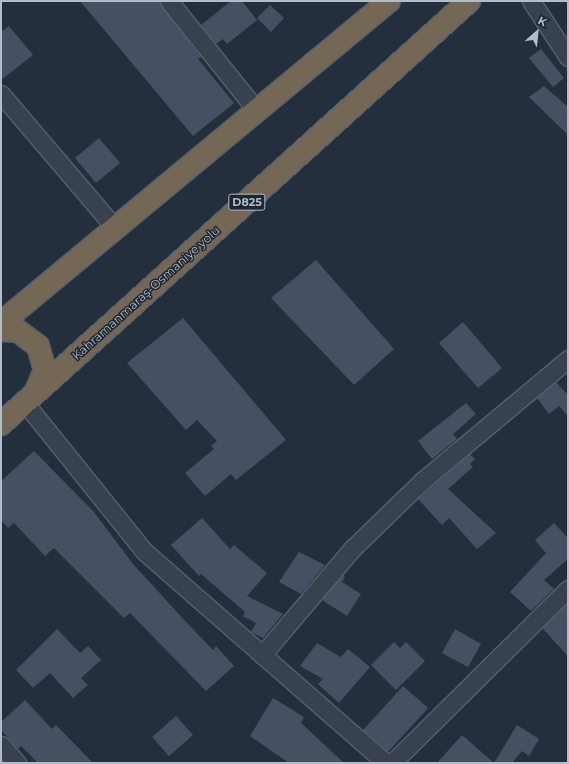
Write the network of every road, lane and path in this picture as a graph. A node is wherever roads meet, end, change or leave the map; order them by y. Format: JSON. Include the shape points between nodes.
{"nodes":[{"id":1,"x":169,"y":1,"type":"edge"},
{"id":2,"x":389,"y":1,"type":"edge"},
{"id":3,"x":469,"y":1,"type":"edge"},
{"id":4,"x":531,"y":1,"type":"edge"},
{"id":5,"x":568,"y":57,"type":"edge"},
{"id":6,"x":1,"y":94,"type":"edge"},
{"id":7,"x":258,"y":111,"type":"junction"},
{"id":8,"x":116,"y":229,"type":"junction"},
{"id":9,"x":1,"y":323,"type":"edge"},
{"id":10,"x":1,"y":330,"type":"edge"},
{"id":11,"x":568,"y":359,"type":"edge"},
{"id":12,"x":30,"y":398,"type":"junction"},
{"id":13,"x":1,"y":405,"type":"edge"},
{"id":14,"x":1,"y":424,"type":"edge"},
{"id":15,"x":568,"y":589,"type":"edge"},
{"id":16,"x":262,"y":655,"type":"junction"},
{"id":17,"x":1,"y":745,"type":"edge"},
{"id":18,"x":17,"y":763,"type":"edge"},
{"id":19,"x":386,"y":763,"type":"edge"},
{"id":20,"x":392,"y":763,"type":"edge"}],
"edges":[{"from":1,"to":7,"type":"street"},
{"from":2,"to":7,"type":"highway"},
{"from":3,"to":12,"type":"highway","name":"Kahramanmaraş-Osmaniye yolu","number":"D825"},
{"from":4,"to":5,"type":"street"},
{"from":6,"to":8,"type":"street"},
{"from":7,"to":8,"type":"highway"},
{"from":8,"to":9,"type":"highway"},
{"from":10,"to":12,"type":"highway","via":[[18,331],[38,346],[45,370]]},
{"from":11,"to":16,"type":"street","via":[[422,481],[352,549]]},
{"from":12,"to":13,"type":"highway"},
{"from":12,"to":14,"type":"highway","name":"Kahramanmaraş-Osmaniye yolu","number":"D825"},
{"from":12,"to":16,"type":"street","via":[[145,552]]},
{"from":15,"to":20,"type":"street"},
{"from":16,"to":19,"type":"street"},
{"from":17,"to":18,"type":"street"}]}
